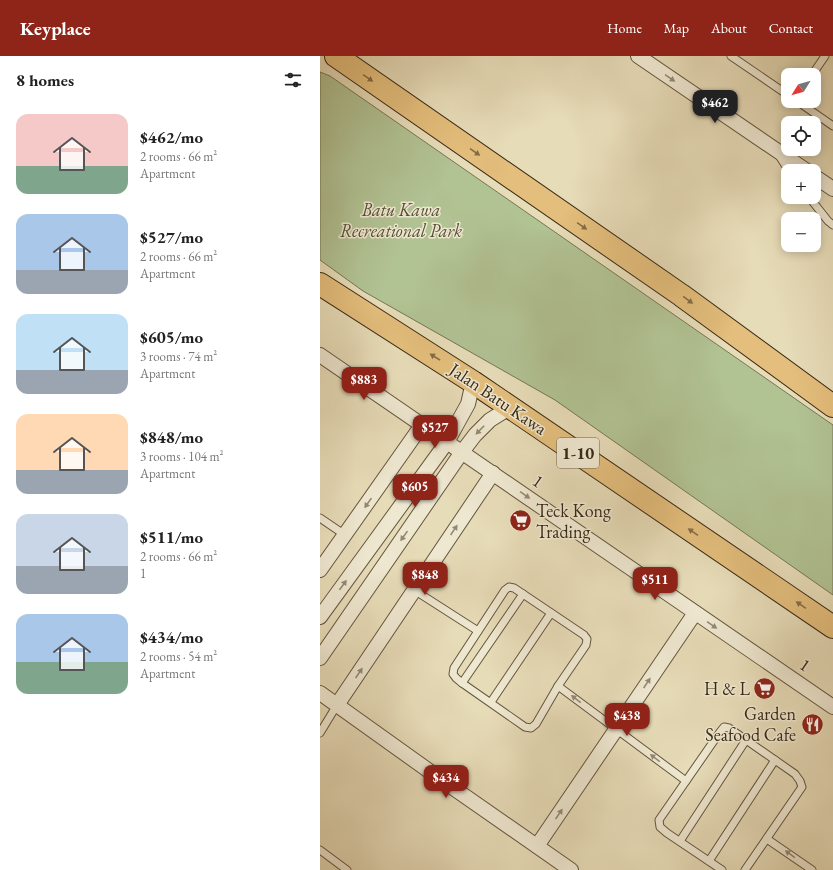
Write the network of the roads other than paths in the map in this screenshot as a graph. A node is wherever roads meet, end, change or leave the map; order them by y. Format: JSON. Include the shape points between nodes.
{"nodes":[{"id":1,"x":336,"y":56,"type":"edge"},
{"id":2,"x":638,"y":56,"type":"edge"},
{"id":3,"x":731,"y":56,"type":"edge"},
{"id":4,"x":825,"y":56,"type":"edge"},
{"id":5,"x":817,"y":68,"type":"edge"},
{"id":6,"x":781,"y":90,"type":"edge"},
{"id":7,"x":807,"y":108,"type":"edge"},
{"id":8,"x":833,"y":126,"type":"edge"},
{"id":9,"x":771,"y":146,"type":"junction"},
{"id":10,"x":784,"y":164,"type":"edge"},
{"id":11,"x":797,"y":164,"type":"edge"},
{"id":12,"x":821,"y":181,"type":"edge"},
{"id":13,"x":833,"y":189,"type":"edge"},
{"id":14,"x":815,"y":204,"type":"edge"},
{"id":15,"x":833,"y":225,"type":"edge"},
{"id":16,"x":320,"y":284,"type":"edge"},
{"id":17,"x":320,"y":355,"type":"edge"},
{"id":18,"x":474,"y":382,"type":"junction"},
{"id":19,"x":833,"y":406,"type":"edge"},
{"id":20,"x":511,"y":407,"type":"junction"},
{"id":21,"x":422,"y":425,"type":"junction"},
{"id":22,"x":447,"y":442,"type":"junction"},
{"id":23,"x":462,"y":452,"type":"junction"},
{"id":24,"x":493,"y":473,"type":"junction"},
{"id":25,"x":320,"y":518,"type":"edge"},
{"id":26,"x":345,"y":535,"type":"junction"},
{"id":27,"x":320,"y":570,"type":"edge"},
{"id":28,"x":414,"y":590,"type":"junction"},
{"id":29,"x":523,"y":594,"type":"junction"},
{"id":30,"x":551,"y":613,"type":"junction"},
{"id":31,"x":695,"y":613,"type":"junction"},
{"id":32,"x":320,"y":617,"type":"edge"},
{"id":33,"x":833,"y":627,"type":"edge"},
{"id":34,"x":478,"y":631,"type":"junction"},
{"id":35,"x":320,"y":658,"type":"edge"},
{"id":36,"x":462,"y":683,"type":"junction"},
{"id":37,"x":558,"y":686,"type":"junction"},
{"id":38,"x":320,"y":693,"type":"edge"},
{"id":39,"x":491,"y":702,"type":"junction"},
{"id":40,"x":337,"y":705,"type":"junction"},
{"id":41,"x":833,"y":707,"type":"edge"},
{"id":42,"x":616,"y":729,"type":"junction"},
{"id":43,"x":320,"y":733,"type":"edge"},
{"id":44,"x":746,"y":740,"type":"junction"},
{"id":45,"x":775,"y":760,"type":"junction"},
{"id":46,"x":686,"y":781,"type":"junction"},
{"id":47,"x":767,"y":839,"type":"junction"},
{"id":48,"x":680,"y":841,"type":"junction"},
{"id":49,"x":537,"y":846,"type":"junction"},
{"id":50,"x":320,"y":850,"type":"edge"},
{"id":51,"x":709,"y":861,"type":"junction"},
{"id":52,"x":348,"y":870,"type":"edge"},
{"id":53,"x":571,"y":870,"type":"edge"},
{"id":54,"x":722,"y":870,"type":"edge"},
{"id":55,"x":745,"y":870,"type":"edge"},
{"id":56,"x":812,"y":870,"type":"edge"}],
"edges":[{"from":1,"to":19,"type":"highway","one_way":true,"via":[[681,295]]},
{"from":2,"to":9,"type":"street","one_way":true},
{"from":3,"to":6,"type":"lane"},
{"from":4,"to":5,"type":"lane"},
{"from":7,"to":8,"type":"lane"},
{"from":9,"to":10,"type":"lane"},
{"from":9,"to":11,"type":"street"},
{"from":12,"to":13,"type":"street"},
{"from":14,"to":15,"type":"lane"},
{"from":18,"to":16,"type":"highway","name":"Jalan Batu Kawa","number":"1-10","one_way":true},
{"from":17,"to":21,"type":"street","name":"1"},
{"from":18,"to":20,"type":"highway","name":"Jalan Batu Kawa","number":"1-10"},
{"from":18,"to":22,"type":"street","via":[[468,404]]},
{"from":20,"to":23,"type":"street","one_way":true,"via":[[490,420]]},
{"from":33,"to":20,"type":"highway","name":"Jalan Batu Kawa","number":"1-10","one_way":true},
{"from":21,"to":22,"type":"street","name":"1"},
{"from":21,"to":26,"type":"street","one_way":true},
{"from":22,"to":23,"type":"street","name":"1"},
{"from":32,"to":22,"type":"street","one_way":true},
{"from":23,"to":24,"type":"street","name":"1"},
{"from":23,"to":35,"type":"street","one_way":true},
{"from":28,"to":24,"type":"street","one_way":true},
{"from":24,"to":31,"type":"street","name":"1","one_way":true},
{"from":25,"to":26,"type":"lane"},
{"from":26,"to":27,"type":"street"},
{"from":28,"to":34,"type":"lane"},
{"from":40,"to":28,"type":"street","one_way":true},
{"from":29,"to":30,"type":"lane"},
{"from":29,"to":34,"type":"lane","via":[[514,588],[509,587],[505,590]]},
{"from":29,"to":36,"type":"lane"},
{"from":30,"to":37,"type":"lane","via":[[584,635],[587,640]]},
{"from":30,"to":39,"type":"lane"},
{"from":31,"to":41,"type":"street","name":"1","one_way":true},
{"from":42,"to":31,"type":"street","one_way":true},
{"from":34,"to":36,"type":"lane","via":[[454,668],[453,674]]},
{"from":36,"to":39,"type":"lane"},
{"from":37,"to":39,"type":"lane","via":[[536,724],[531,728],[525,727]]},
{"from":42,"to":37,"type":"lane","one_way":true},
{"from":38,"to":40,"type":"street"},
{"from":40,"to":43,"type":"lane"},
{"from":40,"to":49,"type":"street"},
{"from":46,"to":42,"type":"lane","one_way":true},
{"from":49,"to":42,"type":"street","one_way":true},
{"from":44,"to":45,"type":"lane"},
{"from":44,"to":46,"type":"lane","via":[[730,728],[724,727]]},
{"from":44,"to":48,"type":"lane"},
{"from":45,"to":47,"type":"lane","via":[[795,774],[802,787]]},
{"from":45,"to":51,"type":"lane"},
{"from":46,"to":48,"type":"lane","via":[[659,820],[660,827]]},
{"from":47,"to":55,"type":"lane"},
{"from":56,"to":47,"type":"lane","one_way":true},
{"from":48,"to":51,"type":"lane"},
{"from":49,"to":53,"type":"street"},
{"from":50,"to":52,"type":"lane"},
{"from":51,"to":54,"type":"lane"}]}
